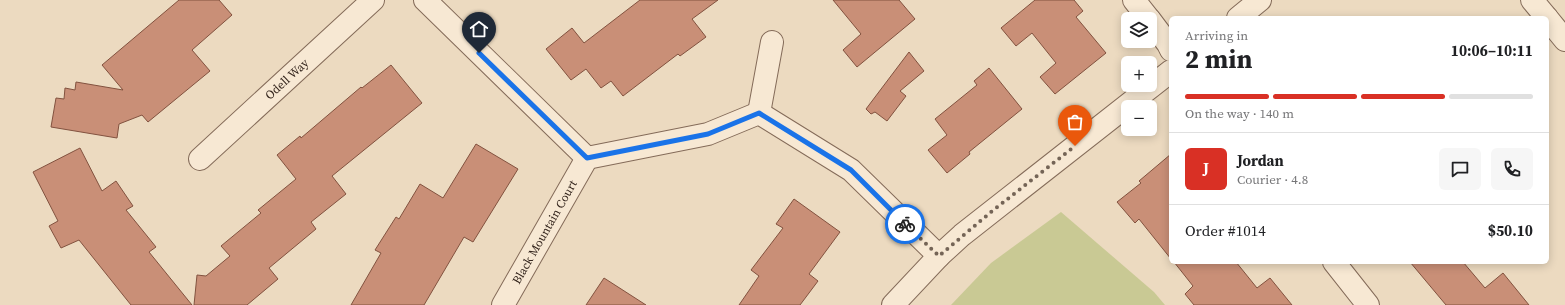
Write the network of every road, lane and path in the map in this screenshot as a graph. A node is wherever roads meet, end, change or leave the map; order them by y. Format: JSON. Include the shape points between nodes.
{"nodes":[{"id":1,"x":373,"y":0,"type":"edge"},
{"id":2,"x":425,"y":0,"type":"edge"},
{"id":3,"x":1134,"y":0,"type":"edge"},
{"id":4,"x":1260,"y":0,"type":"edge"},
{"id":5,"x":1532,"y":0,"type":"edge"},
{"id":6,"x":1143,"y":12,"type":"edge"},
{"id":7,"x":1240,"y":16,"type":"edge"},
{"id":8,"x":1545,"y":16,"type":"edge"},
{"id":9,"x":1549,"y":20,"type":"edge"},
{"id":10,"x":1157,"y":30,"type":"edge"},
{"id":11,"x":1565,"y":40,"type":"edge"},
{"id":12,"x":772,"y":42,"type":"dead end"},
{"id":13,"x":1169,"y":46,"type":"edge"},
{"id":14,"x":1169,"y":73,"type":"edge"},
{"id":15,"x":759,"y":113,"type":"junction"},
{"id":16,"x":587,"y":158,"type":"junction"},
{"id":17,"x":200,"y":159,"type":"dead end"},
{"id":18,"x":939,"y":256,"type":"junction"},
{"id":19,"x":1336,"y":264,"type":"edge"},
{"id":20,"x":503,"y":305,"type":"edge"},
{"id":21,"x":893,"y":305,"type":"edge"},
{"id":22,"x":1368,"y":305,"type":"edge"}],
"edges":[{"from":1,"to":17,"type":"street","name":"Odell Way"},
{"from":2,"to":16,"type":"street"},
{"from":3,"to":6,"type":"street"},
{"from":4,"to":7,"type":"street"},
{"from":5,"to":8,"type":"street"},
{"from":9,"to":11,"type":"street"},
{"from":10,"to":13,"type":"street"},
{"from":12,"to":15,"type":"street"},
{"from":14,"to":18,"type":"street"},
{"from":15,"to":16,"type":"street","via":[[708,134]]},
{"from":15,"to":18,"type":"street","via":[[851,170]]},
{"from":16,"to":20,"type":"street","name":"Black Mountain Court"},
{"from":18,"to":21,"type":"street"},
{"from":19,"to":22,"type":"street"}]}
